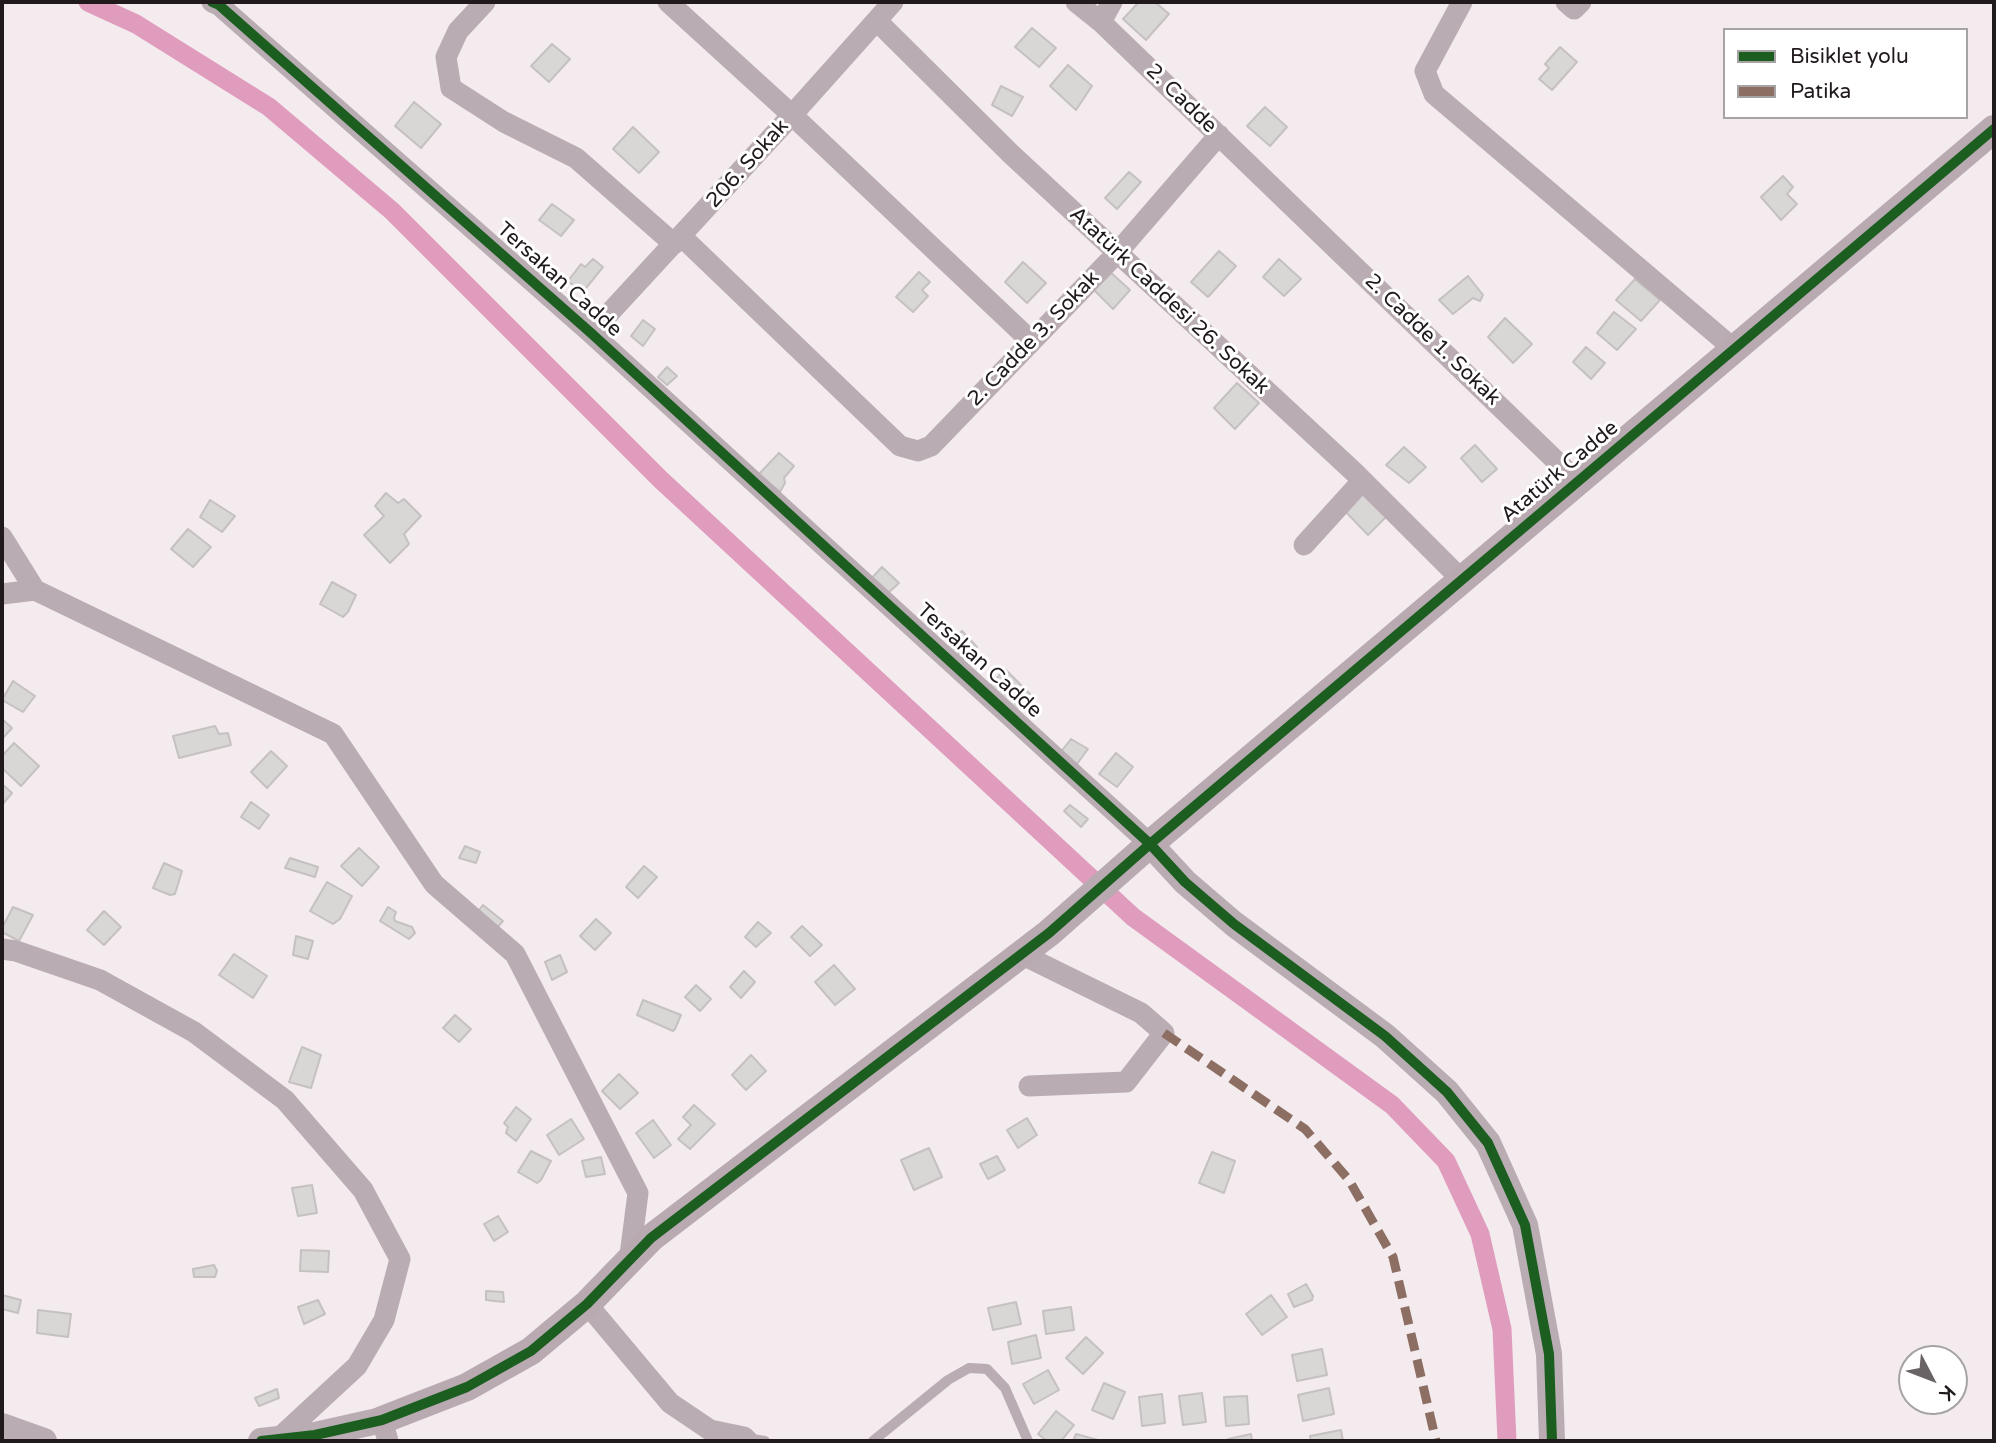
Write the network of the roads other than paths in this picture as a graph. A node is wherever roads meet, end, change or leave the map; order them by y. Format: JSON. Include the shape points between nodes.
{"nodes":[{"id":1,"x":212,"y":2,"type":"edge"},
{"id":2,"x":485,"y":2,"type":"edge"},
{"id":3,"x":668,"y":2,"type":"edge"},
{"id":4,"x":893,"y":2,"type":"edge"},
{"id":5,"x":1076,"y":2,"type":"edge"},
{"id":6,"x":1112,"y":2,"type":"edge"},
{"id":7,"x":1462,"y":2,"type":"edge"},
{"id":8,"x":692,"y":9,"type":"edge"},
{"id":9,"x":877,"y":22,"type":"junction"},
{"id":10,"x":1101,"y":22,"type":"junction"},
{"id":11,"x":792,"y":115,"type":"junction"},
{"id":12,"x":1994,"y":129,"type":"edge"},
{"id":13,"x":1219,"y":135,"type":"junction"},
{"id":14,"x":1285,"y":199,"type":"joint"},
{"id":15,"x":678,"y":240,"type":"junction"},
{"id":16,"x":1117,"y":253,"type":"junction"},
{"id":17,"x":591,"y":333,"type":"junction"},
{"id":18,"x":1031,"y":341,"type":"junction"},
{"id":19,"x":1734,"y":349,"type":"junction"},
{"id":20,"x":1362,"y":481,"type":"junction"},
{"id":21,"x":1578,"y":482,"type":"junction"},
{"id":22,"x":2,"y":537,"type":"edge"},
{"id":23,"x":1304,"y":545,"type":"dead end"},
{"id":24,"x":1462,"y":580,"type":"junction"},
{"id":25,"x":35,"y":590,"type":"junction"},
{"id":26,"x":2,"y":594,"type":"edge"},
{"id":27,"x":1150,"y":844,"type":"junction"},
{"id":28,"x":2,"y":949,"type":"edge"},
{"id":29,"x":1021,"y":954,"type":"junction"},
{"id":30,"x":1029,"y":1086,"type":"dead end"},
{"id":31,"x":629,"y":1263,"type":"junction"},
{"id":32,"x":587,"y":1304,"type":"junction"},
{"id":33,"x":2,"y":1426,"type":"edge"},
{"id":34,"x":378,"y":1434,"type":"edge"},
{"id":35,"x":735,"y":1438,"type":"edge"},
{"id":36,"x":270,"y":1440,"type":"edge"},
{"id":37,"x":44,"y":1441,"type":"edge"},
{"id":38,"x":765,"y":1441,"type":"edge"},
{"id":39,"x":873,"y":1441,"type":"edge"},
{"id":40,"x":1028,"y":1441,"type":"edge"},
{"id":41,"x":1552,"y":1441,"type":"edge"}],
"edges":[{"from":1,"to":17,"type":"street","name":"Tersakan Cadde"},
{"from":2,"to":15,"type":"street","via":[[458,32],[446,57],[451,88],[576,159]]},
{"from":3,"to":8,"type":"street","name":"206. Sokak"},
{"from":4,"to":9,"type":"street"},
{"from":5,"to":10,"type":"street","name":"2. Cadde"},
{"from":6,"to":10,"type":"street"},
{"from":7,"to":19,"type":"street","via":[[1425,71],[1434,94]]},
{"from":8,"to":11,"type":"street","name":"206. Sokak"},
{"from":9,"to":11,"type":"street"},
{"from":9,"to":16,"type":"street","name":"Atatürk Caddesi 26. Sokak"},
{"from":10,"to":13,"type":"street","name":"2. Cadde"},
{"from":11,"to":15,"type":"street","name":"206. Sokak"},
{"from":11,"to":18,"type":"street"},
{"from":12,"to":19,"type":"main road","name":"Atatürk Cadde"},
{"from":13,"to":14,"type":"street","name":"2. Cadde"},
{"from":13,"to":16,"type":"street","name":"2. Cadde 3. Sokak"},
{"from":14,"to":21,"type":"street","name":"2. Cadde 1. Sokak"},
{"from":15,"to":17,"type":"street","name":"206. Sokak"},
{"from":15,"to":18,"type":"street","name":"2. Cadde 3. Sokak","via":[[900,446],[918,451],[931,446]]},
{"from":16,"to":18,"type":"street","name":"2. Cadde 3. Sokak"},
{"from":16,"to":20,"type":"street","name":"Atatürk Caddesi 26. Sokak"},
{"from":17,"to":27,"type":"street","name":"Tersakan Cadde"},
{"from":19,"to":21,"type":"main road","name":"Atatürk Cadde"},
{"from":20,"to":23,"type":"street"},
{"from":20,"to":24,"type":"street","name":"Atatürk Caddesi 26. Sokak"},
{"from":21,"to":24,"type":"main road","name":"Atatürk Cadde"},
{"from":22,"to":25,"type":"street"},
{"from":24,"to":27,"type":"main road","name":"Atatürk Cadde"},
{"from":25,"to":26,"type":"street"},
{"from":25,"to":31,"type":"street","via":[[333,734],[434,884],[515,954],[638,1193]]},
{"from":27,"to":29,"type":"main road","name":"Atatürk Cadde"},
{"from":27,"to":41,"type":"street","name":"Tersakan Cadde","via":[[1234,924],[1385,1036],[1447,1092],[1488,1143],[1525,1225],[1549,1354]]},
{"from":28,"to":36,"type":"street","via":[[100,980],[194,1031],[285,1100],[363,1190],[400,1259],[384,1320],[357,1366]]},
{"from":29,"to":30,"type":"street","via":[[1141,1013],[1164,1033],[1126,1082]]},
{"from":29,"to":31,"type":"main road","name":"Atatürk Cadde","via":[[651,1238]]},
{"from":31,"to":32,"type":"main road","name":"Atatürk Cadde"},
{"from":32,"to":34,"type":"main road","name":"Atatürk Cadde","via":[[531,1351]]},
{"from":32,"to":35,"type":"street","via":[[670,1403],[710,1430]]},
{"from":33,"to":37,"type":"street"},
{"from":34,"to":36,"type":"street"},
{"from":35,"to":38,"type":"lane"},
{"from":39,"to":40,"type":"lane","via":[[948,1380],[970,1368],[988,1369],[1005,1388]]}]}
